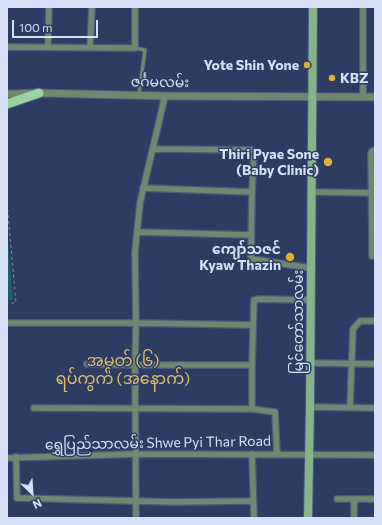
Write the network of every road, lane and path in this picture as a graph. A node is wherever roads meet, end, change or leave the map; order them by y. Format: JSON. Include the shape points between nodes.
{"nodes":[{"id":1,"x":49,"y":7,"type":"edge"},
{"id":2,"x":92,"y":7,"type":"edge"},
{"id":3,"x":135,"y":7,"type":"edge"},
{"id":4,"x":313,"y":7,"type":"edge"},
{"id":5,"x":363,"y":7,"type":"edge"},
{"id":6,"x":7,"y":47,"type":"edge"},
{"id":7,"x":48,"y":47,"type":"junction"},
{"id":8,"x":90,"y":47,"type":"junction"},
{"id":9,"x":135,"y":48,"type":"junction"},
{"id":10,"x":39,"y":93,"type":"junction"},
{"id":11,"x":7,"y":94,"type":"edge"},
{"id":12,"x":139,"y":95,"type":"junction"},
{"id":13,"x":165,"y":96,"type":"junction"},
{"id":14,"x":312,"y":97,"type":"junction"},
{"id":15,"x":363,"y":97,"type":"junction"},
{"id":16,"x":375,"y":97,"type":"edge"},
{"id":17,"x":7,"y":104,"type":"edge"},
{"id":18,"x":153,"y":149,"type":"junction"},
{"id":19,"x":375,"y":150,"type":"edge"},
{"id":20,"x":143,"y":188,"type":"junction"},
{"id":21,"x":252,"y":192,"type":"junction"},
{"id":22,"x":311,"y":192,"type":"junction"},
{"id":23,"x":373,"y":193,"type":"edge"},
{"id":24,"x":7,"y":203,"type":"edge"},
{"id":25,"x":137,"y":232,"type":"junction"},
{"id":26,"x":251,"y":235,"type":"junction"},
{"id":27,"x":374,"y":237,"type":"edge"},
{"id":28,"x":372,"y":256,"type":"dead end"},
{"id":29,"x":311,"y":268,"type":"junction"},
{"id":30,"x":311,"y":300,"type":"junction"},
{"id":31,"x":7,"y":303,"type":"edge"},
{"id":32,"x":375,"y":321,"type":"edge"},
{"id":33,"x":7,"y":323,"type":"edge"},
{"id":34,"x":136,"y":323,"type":"junction"},
{"id":35,"x":253,"y":325,"type":"junction"},
{"id":36,"x":310,"y":363,"type":"junction"},
{"id":37,"x":352,"y":363,"type":"junction"},
{"id":38,"x":87,"y":364,"type":"dead end"},
{"id":39,"x":375,"y":364,"type":"edge"},
{"id":40,"x":135,"y":365,"type":"junction"},
{"id":41,"x":252,"y":365,"type":"junction"},
{"id":42,"x":310,"y":407,"type":"junction"},
{"id":43,"x":350,"y":407,"type":"junction"},
{"id":44,"x":34,"y":408,"type":"dead end"},
{"id":45,"x":375,"y":408,"type":"edge"},
{"id":46,"x":135,"y":409,"type":"junction"},
{"id":47,"x":252,"y":409,"type":"junction"},
{"id":48,"x":136,"y":454,"type":"junction"},
{"id":49,"x":252,"y":454,"type":"junction"},
{"id":50,"x":277,"y":454,"type":"junction"},
{"id":51,"x":309,"y":454,"type":"junction"},
{"id":52,"x":375,"y":455,"type":"edge"},
{"id":53,"x":16,"y":457,"type":"junction"},
{"id":54,"x":7,"y":458,"type":"edge"},
{"id":55,"x":337,"y":499,"type":"dead end"},
{"id":56,"x":354,"y":499,"type":"junction"},
{"id":57,"x":375,"y":499,"type":"edge"},
{"id":58,"x":136,"y":501,"type":"junction"},
{"id":59,"x":253,"y":501,"type":"junction"},
{"id":60,"x":136,"y":518,"type":"edge"},
{"id":61,"x":254,"y":518,"type":"edge"},
{"id":62,"x":308,"y":518,"type":"edge"},
{"id":63,"x":354,"y":518,"type":"edge"}],
"edges":[{"from":1,"to":7,"type":"street"},
{"from":2,"to":8,"type":"street"},
{"from":3,"to":9,"type":"street"},
{"from":4,"to":14,"type":"main road","name":"မြင်တော်သာလမ်း"},
{"from":5,"to":15,"type":"street"},
{"from":6,"to":7,"type":"street"},
{"from":7,"to":8,"type":"street"},
{"from":8,"to":9,"type":"street"},
{"from":9,"to":12,"type":"lane","via":[[145,50]]},
{"from":10,"to":11,"type":"street","name":"ဇင်္ဂမလမ်း"},
{"from":10,"to":12,"type":"street","name":"ဇင်္ဂမလမ်း"},
{"from":10,"to":17,"type":"main road"},
{"from":12,"to":13,"type":"street","name":"ဇင်္ဂမလမ်း"},
{"from":13,"to":14,"type":"street","name":"ဇင်္ဂမလမ်း"},
{"from":13,"to":18,"type":"street"},
{"from":14,"to":15,"type":"street","name":"ဇင်္ဂမလမ်း"},
{"from":14,"to":22,"type":"main road","name":"မြင်တော်သာလမ်း"},
{"from":15,"to":16,"type":"street","name":"ဇင်္ဂမလမ်း"},
{"from":18,"to":20,"type":"street"},
{"from":18,"to":21,"type":"street","via":[[252,150]]},
{"from":19,"to":23,"type":"street","via":[[371,154]]},
{"from":20,"to":21,"type":"street"},
{"from":20,"to":25,"type":"street"},
{"from":21,"to":26,"type":"street"},
{"from":22,"to":23,"type":"street"},
{"from":22,"to":29,"type":"main road","name":"မြင်တော်သာလမ်း"},
{"from":23,"to":27,"type":"street"},
{"from":24,"to":31,"type":"path","via":[[16,302]]},
{"from":25,"to":26,"type":"street"},
{"from":25,"to":34,"type":"street"},
{"from":26,"to":29,"type":"street","via":[[252,259]]},
{"from":27,"to":28,"type":"street"},
{"from":29,"to":30,"type":"main road","name":"မြင်တော်သာလမ်း"},
{"from":30,"to":35,"type":"street","via":[[254,300]]},
{"from":30,"to":36,"type":"main road","name":"မြင်တော်သာလမ်း"},
{"from":32,"to":37,"type":"street","via":[[360,321],[353,329]]},
{"from":33,"to":34,"type":"street"},
{"from":34,"to":35,"type":"street"},
{"from":34,"to":40,"type":"street"},
{"from":35,"to":41,"type":"street"},
{"from":36,"to":37,"type":"street"},
{"from":36,"to":42,"type":"main road","name":"မြင်တော်သာလမ်း"},
{"from":37,"to":39,"type":"street"},
{"from":37,"to":43,"type":"street"},
{"from":38,"to":40,"type":"street"},
{"from":40,"to":41,"type":"street"},
{"from":40,"to":46,"type":"street"},
{"from":41,"to":47,"type":"street"},
{"from":42,"to":43,"type":"street"},
{"from":42,"to":51,"type":"main road","name":"မြင်တော်သာလမ်း"},
{"from":43,"to":45,"type":"street"},
{"from":44,"to":46,"type":"street"},
{"from":46,"to":47,"type":"street"},
{"from":46,"to":48,"type":"street"},
{"from":47,"to":50,"type":"street","via":[[275,412]]},
{"from":48,"to":49,"type":"street","name":"ရွှေပြည်သာလမ်း Shwe Pyi Thar Road"},
{"from":48,"to":53,"type":"street","name":"ရွှေပြည်သာလမ်း Shwe Pyi Thar Road"},
{"from":48,"to":58,"type":"street"},
{"from":49,"to":50,"type":"street","name":"ရွှေပြည်သာလမ်း Shwe Pyi Thar Road"},
{"from":49,"to":59,"type":"street"},
{"from":50,"to":51,"type":"street","name":"ရွှေပြည်သာလမ်း Shwe Pyi Thar Road"},
{"from":51,"to":52,"type":"street","name":"ရွှေပြည်သာလမ်း Shwe Pyi Thar Road"},
{"from":51,"to":62,"type":"main road","name":"မြင်တော်သာလမ်း"},
{"from":53,"to":54,"type":"street","name":"ရွှေပြည်သာလမ်း Shwe Pyi Thar Road"},
{"from":53,"to":58,"type":"street","via":[[17,498]]},
{"from":55,"to":56,"type":"street"},
{"from":56,"to":57,"type":"street"},
{"from":56,"to":63,"type":"street"},
{"from":58,"to":59,"type":"street"},
{"from":58,"to":60,"type":"street"},
{"from":59,"to":61,"type":"street"}]}
